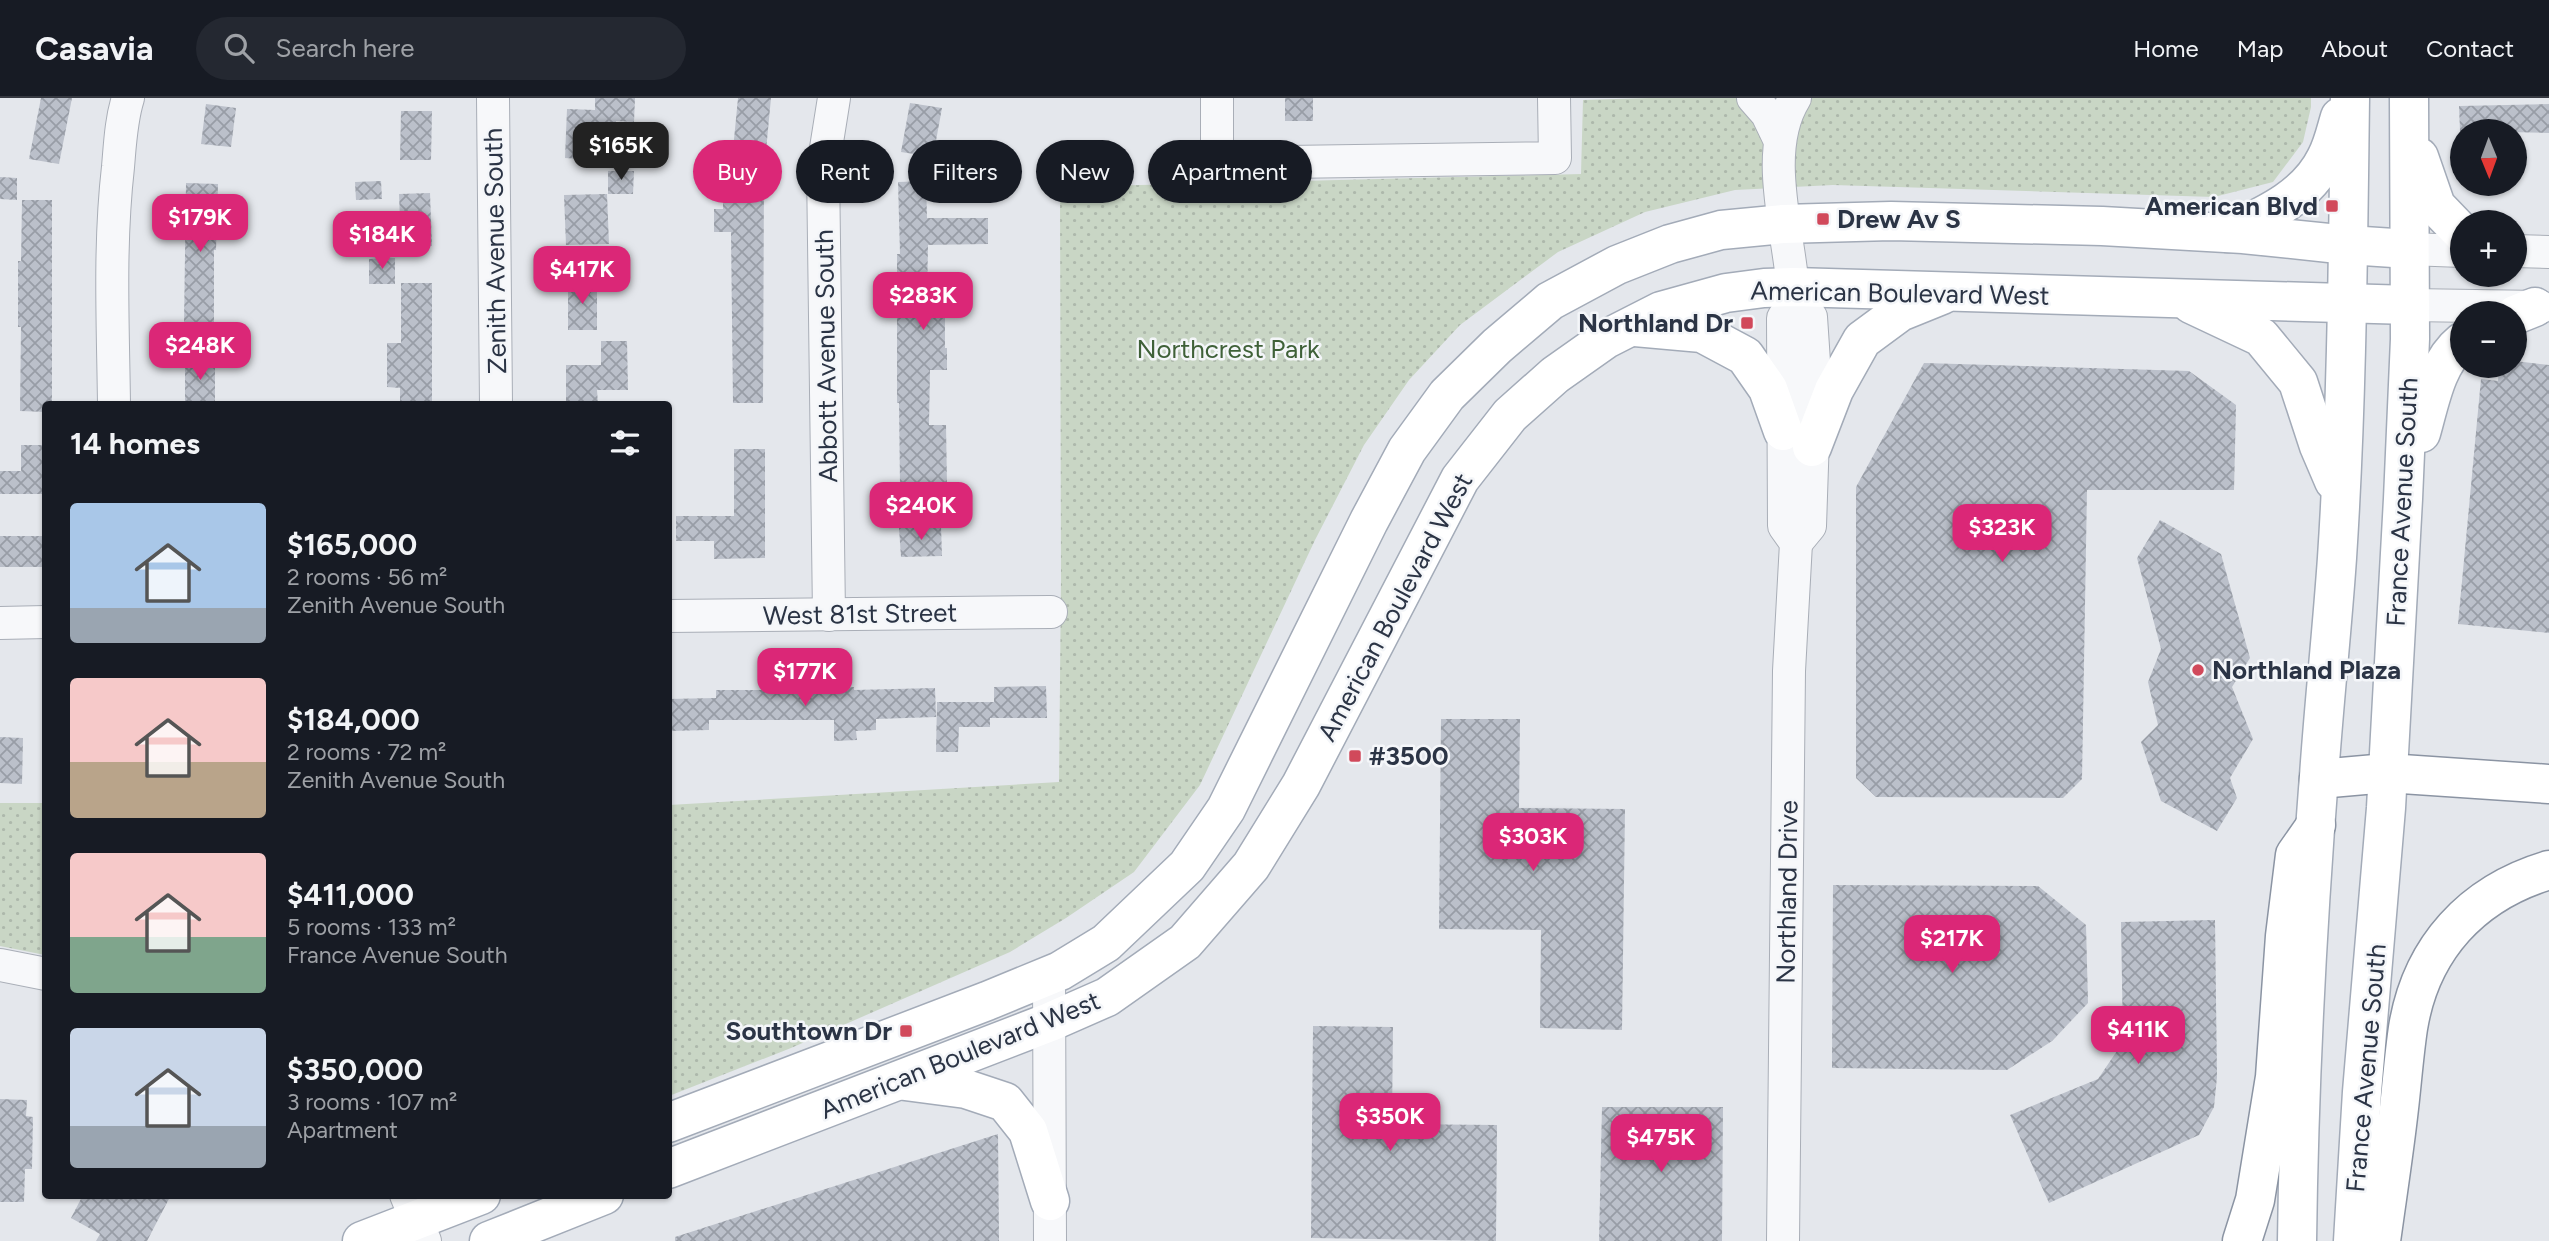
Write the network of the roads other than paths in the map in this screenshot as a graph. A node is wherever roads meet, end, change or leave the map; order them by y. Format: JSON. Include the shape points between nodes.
{"nodes":[{"id":1,"x":128,"y":98,"type":"edge"},
{"id":2,"x":494,"y":98,"type":"edge"},
{"id":3,"x":834,"y":98,"type":"edge"},
{"id":4,"x":1217,"y":98,"type":"edge"},
{"id":5,"x":1554,"y":98,"type":"edge"},
{"id":6,"x":1753,"y":98,"type":"edge"},
{"id":7,"x":1795,"y":98,"type":"edge"},
{"id":8,"x":2348,"y":98,"type":"edge"},
{"id":9,"x":2410,"y":111,"type":"edge"},
{"id":10,"x":1779,"y":139,"type":"junction"},
{"id":11,"x":2450,"y":221,"type":"edge"},
{"id":12,"x":1783,"y":224,"type":"junction"},
{"id":13,"x":2228,"y":233,"type":"junction"},
{"id":14,"x":2348,"y":245,"type":"junction"},
{"id":15,"x":2409,"y":248,"type":"junction"},
{"id":16,"x":2450,"y":250,"type":"edge"},
{"id":17,"x":2527,"y":251,"type":"edge"},
{"id":18,"x":2549,"y":251,"type":"edge"},
{"id":19,"x":1952,"y":291,"type":"junction"},
{"id":20,"x":1794,"y":295,"type":"junction"},
{"id":21,"x":2176,"y":297,"type":"junction"},
{"id":22,"x":2347,"y":302,"type":"junction"},
{"id":23,"x":2410,"y":305,"type":"junction"},
{"id":24,"x":2533,"y":309,"type":"edge"},
{"id":25,"x":1630,"y":327,"type":"junction"},
{"id":26,"x":2450,"y":357,"type":"edge"},
{"id":27,"x":114,"y":401,"type":"edge"},
{"id":28,"x":496,"y":401,"type":"edge"},
{"id":29,"x":1797,"y":439,"type":"junction"},
{"id":30,"x":2339,"y":493,"type":"junction"},
{"id":31,"x":2403,"y":499,"type":"junction"},
{"id":32,"x":1051,"y":612,"type":"dead end"},
{"id":33,"x":829,"y":615,"type":"junction"},
{"id":34,"x":672,"y":616,"type":"edge"},
{"id":35,"x":42,"y":622,"type":"edge"},
{"id":36,"x":0,"y":623,"type":"edge"},
{"id":37,"x":2388,"y":773,"type":"junction"},
{"id":38,"x":2319,"y":779,"type":"junction"},
{"id":39,"x":2549,"y":784,"type":"edge"},
{"id":40,"x":2316,"y":825,"type":"junction"},
{"id":41,"x":2549,"y":870,"type":"edge"},
{"id":42,"x":0,"y":965,"type":"edge"},
{"id":43,"x":42,"y":973,"type":"edge"},
{"id":44,"x":1049,"y":975,"type":"junction"},
{"id":45,"x":1050,"y":1022,"type":"junction"},
{"id":46,"x":899,"y":1080,"type":"junction"},
{"id":47,"x":672,"y":1121,"type":"edge"},
{"id":48,"x":672,"y":1167,"type":"edge"},
{"id":49,"x":470,"y":1199,"type":"edge"},
{"id":50,"x":594,"y":1199,"type":"edge"},
{"id":51,"x":1050,"y":1201,"type":"junction"},
{"id":52,"x":416,"y":1219,"type":"edge"},
{"id":53,"x":362,"y":1241,"type":"edge"},
{"id":54,"x":489,"y":1241,"type":"edge"},
{"id":55,"x":1050,"y":1241,"type":"edge"},
{"id":56,"x":1783,"y":1241,"type":"edge"},
{"id":57,"x":2242,"y":1241,"type":"edge"},
{"id":58,"x":2297,"y":1241,"type":"edge"},
{"id":59,"x":2353,"y":1241,"type":"edge"},
{"id":60,"x":2381,"y":1241,"type":"edge"}],
"edges":[{"from":1,"to":27,"type":"street","via":[[112,259]]},
{"from":2,"to":28,"type":"street","name":"Zenith Avenue South"},
{"from":3,"to":33,"type":"street","name":"Abbott Avenue South","via":[[823,167]]},
{"from":4,"to":5,"type":"street","via":[[1217,163],[1555,158]]},
{"from":6,"to":10,"type":"street"},
{"from":7,"to":10,"type":"street","via":[[1786,111]]},
{"from":8,"to":13,"type":"main road","via":[[2326,159],[2305,189]]},
{"from":8,"to":14,"type":"main road"},
{"from":9,"to":11,"type":"main road","via":[[2436,206]]},
{"from":9,"to":15,"type":"main road","name":"France Avenue South"},
{"from":10,"to":12,"type":"street","name":"Northland Drive"},
{"from":12,"to":13,"type":"main road","name":"American Boulevard West","via":[[1891,221]]},
{"from":12,"to":20,"type":"street","name":"Northland Drive"},
{"from":12,"to":44,"type":"main road","name":"American Boulevard West","via":[[1721,230],[1617,265],[1550,301],[1447,395],[1407,450],[1226,809],[1187,866],[1106,943]]},
{"from":13,"to":14,"type":"main road","name":"American Boulevard West"},
{"from":14,"to":15,"type":"main road","name":"American Boulevard West"},
{"from":14,"to":22,"type":"main road"},
{"from":15,"to":16,"type":"street","name":"American Boulevard West"},
{"from":15,"to":23,"type":"main road","name":"France Avenue South"},
{"from":17,"to":18,"type":"street"},
{"from":19,"to":20,"type":"main road","name":"American Boulevard West"},
{"from":19,"to":21,"type":"main road","name":"American Boulevard West"},
{"from":19,"to":29,"type":"main road","via":[[1900,312],[1862,340],[1834,390]]},
{"from":20,"to":25,"type":"main road","name":"American Boulevard West","via":[[1759,288],[1726,293],[1661,311]]},
{"from":20,"to":29,"type":"street","name":"Northland Drive","via":[[1811,317],[1815,377]]},
{"from":21,"to":22,"type":"main road","name":"American Boulevard West"},
{"from":21,"to":30,"type":"main road","via":[[2261,337],[2298,382]]},
{"from":22,"to":23,"type":"main road","name":"American Boulevard West"},
{"from":22,"to":30,"type":"main road"},
{"from":23,"to":24,"type":"street","name":"American Boulevard West"},
{"from":23,"to":31,"type":"main road","name":"France Avenue South"},
{"from":25,"to":29,"type":"main road","via":[[1702,333],[1745,356]]},
{"from":25,"to":45,"type":"main road","name":"American Boulevard West","via":[[1555,375],[1510,415],[1460,478],[1301,785],[1251,866],[1185,942],[1107,997]]},
{"from":26,"to":31,"type":"main road","via":[[2435,384]]},
{"from":29,"to":56,"type":"street","name":"Northland Drive","via":[[1810,526],[1796,543],[1790,671]]},
{"from":30,"to":38,"type":"main road"},
{"from":31,"to":37,"type":"main road","name":"France Avenue South"},
{"from":32,"to":33,"type":"street","name":"West 81st Street"},
{"from":33,"to":34,"type":"street","name":"West 81st Street"},
{"from":35,"to":36,"type":"street"},
{"from":37,"to":38,"type":"main road"},
{"from":37,"to":39,"type":"main road"},
{"from":37,"to":59,"type":"main road","name":"France Avenue South"},
{"from":38,"to":40,"type":"main road"},
{"from":40,"to":57,"type":"main road","via":[[2295,855],[2275,1077],[2255,1200]]},
{"from":40,"to":58,"type":"main road","via":[[2298,1142]]},
{"from":41,"to":60,"type":"main road","via":[[2515,882],[2469,914],[2446,934],[2429,963],[2408,1026]]},
{"from":42,"to":43,"type":"street"},
{"from":44,"to":45,"type":"street"},
{"from":44,"to":47,"type":"main road","name":"American Boulevard West"},
{"from":45,"to":46,"type":"main road","name":"American Boulevard West"},
{"from":45,"to":51,"type":"street"},
{"from":46,"to":48,"type":"main road","name":"American Boulevard West"},
{"from":46,"to":51,"type":"main road","via":[[966,1089],[1005,1102],[1028,1131]]},
{"from":49,"to":52,"type":"main road"},
{"from":50,"to":54,"type":"main road"},
{"from":51,"to":55,"type":"street"},
{"from":52,"to":53,"type":"main road"}]}
